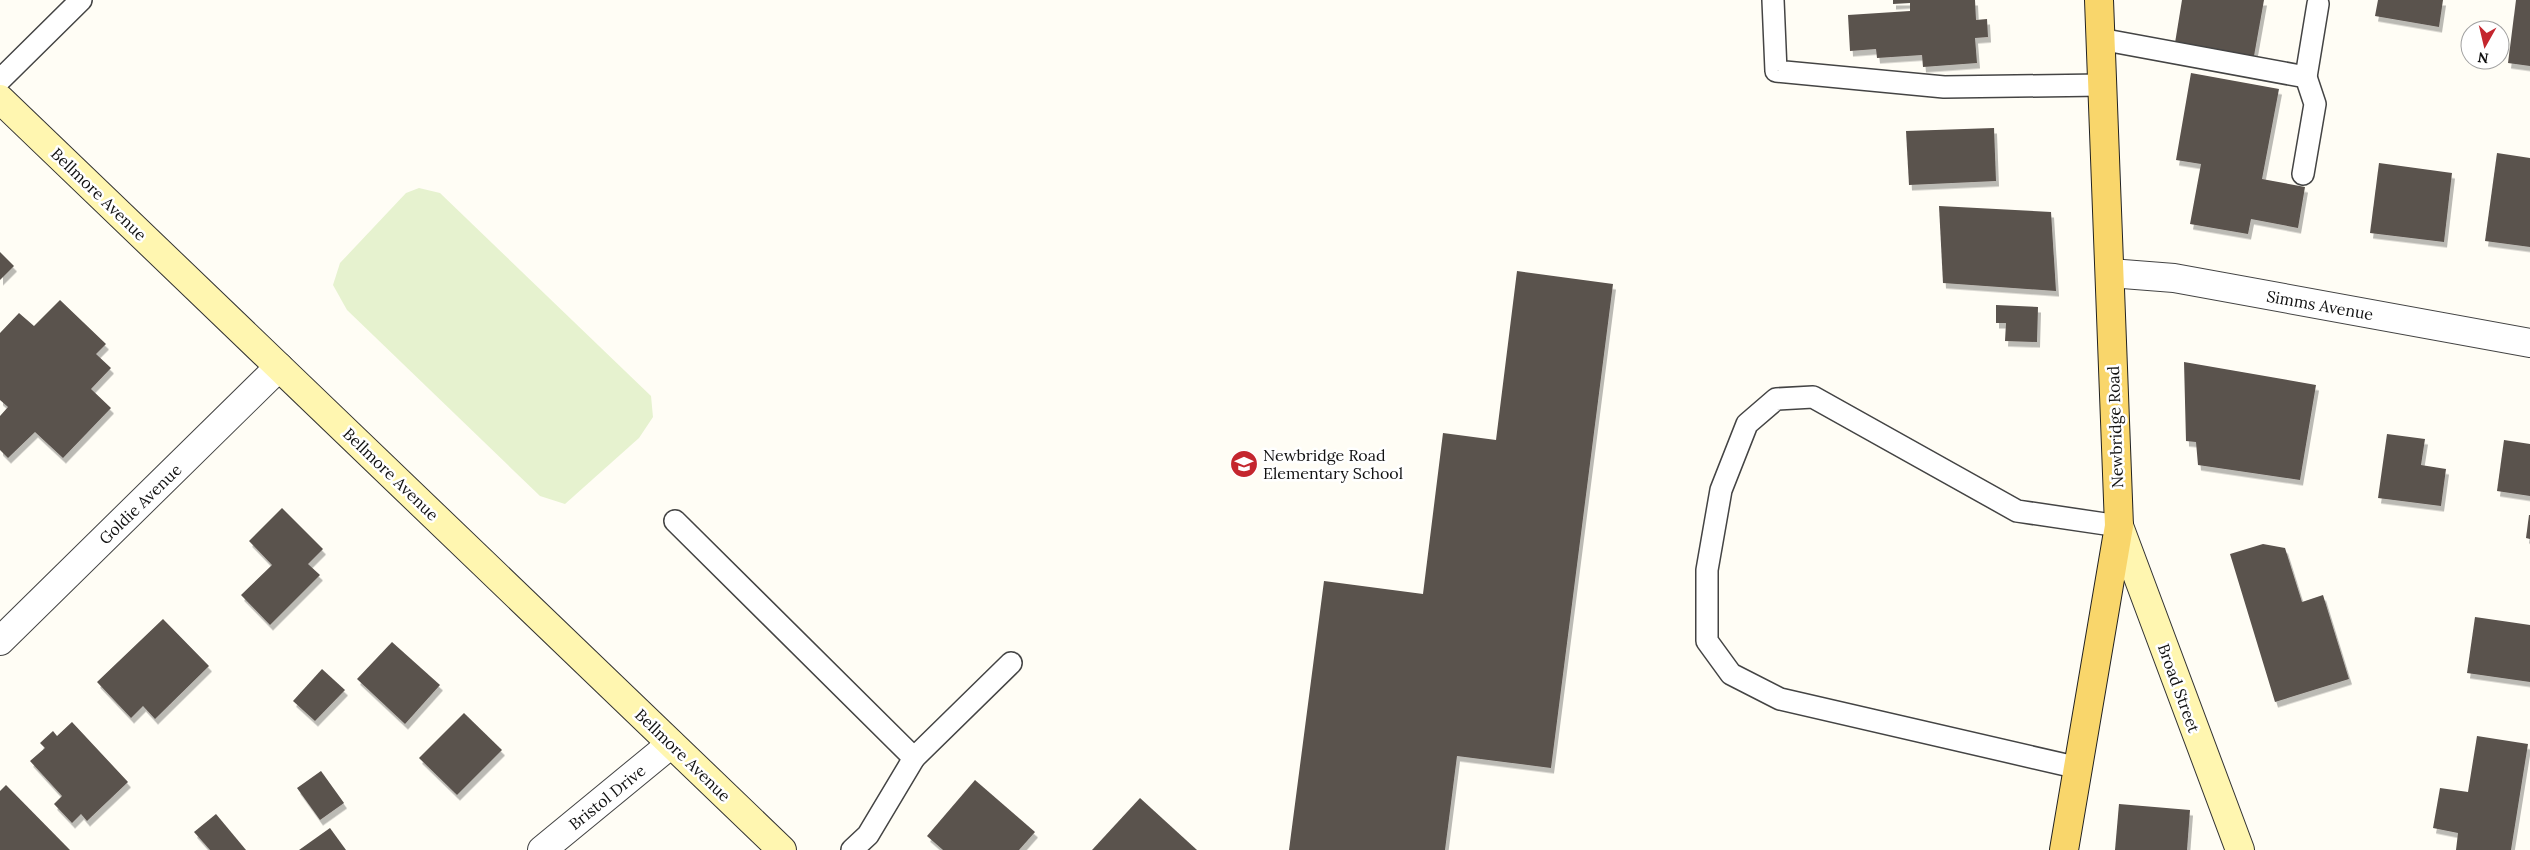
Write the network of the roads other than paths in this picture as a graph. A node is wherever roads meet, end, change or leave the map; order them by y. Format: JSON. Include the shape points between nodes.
{"nodes":[{"id":1,"x":80,"y":0,"type":"edge"},
{"id":2,"x":1773,"y":0,"type":"edge"},
{"id":3,"x":2099,"y":0,"type":"edge"},
{"id":4,"x":2318,"y":4,"type":"dead end"},
{"id":5,"x":2100,"y":39,"type":"junction"},
{"id":6,"x":2306,"y":77,"type":"junction"},
{"id":7,"x":0,"y":80,"type":"edge"},
{"id":8,"x":2102,"y":85,"type":"junction"},
{"id":9,"x":0,"y":99,"type":"edge"},
{"id":10,"x":2303,"y":174,"type":"dead end"},
{"id":11,"x":2110,"y":273,"type":"junction"},
{"id":12,"x":2530,"y":343,"type":"edge"},
{"id":13,"x":279,"y":367,"type":"junction"},
{"id":14,"x":675,"y":521,"type":"dead end"},
{"id":15,"x":2119,"y":526,"type":"junction"},
{"id":16,"x":0,"y":641,"type":"edge"},
{"id":17,"x":1011,"y":663,"type":"dead end"},
{"id":18,"x":671,"y":744,"type":"junction"},
{"id":19,"x":914,"y":758,"type":"junction"},
{"id":20,"x":2079,"y":768,"type":"junction"},
{"id":21,"x":542,"y":850,"type":"edge"},
{"id":22,"x":782,"y":850,"type":"edge"},
{"id":23,"x":852,"y":850,"type":"edge"},
{"id":24,"x":2064,"y":850,"type":"edge"},
{"id":25,"x":2240,"y":850,"type":"edge"}],
"edges":[{"from":1,"to":7,"type":"lane"},
{"from":2,"to":8,"type":"lane","via":[[1776,71],[1944,87]]},
{"from":3,"to":5,"type":"main road","name":"Newbridge Road"},
{"from":4,"to":6,"type":"lane"},
{"from":5,"to":6,"type":"lane"},
{"from":5,"to":8,"type":"main road","name":"Newbridge Road"},
{"from":6,"to":10,"type":"lane","via":[[2315,104]]},
{"from":8,"to":11,"type":"main road","name":"Newbridge Road"},
{"from":9,"to":13,"type":"main road","name":"Bellmore Avenue"},
{"from":11,"to":12,"type":"street","name":"Simms Avenue","via":[[2174,278]]},
{"from":11,"to":15,"type":"main road","name":"Newbridge Road"},
{"from":13,"to":16,"type":"street","name":"Goldie Avenue"},
{"from":13,"to":18,"type":"main road","name":"Bellmore Avenue"},
{"from":14,"to":19,"type":"lane"},
{"from":15,"to":20,"type":"main road","name":"Newbridge Road"},
{"from":15,"to":20,"type":"lane","via":[[2017,511],[1813,397],[1776,398],[1747,424],[1721,490],[1707,570],[1707,641],[1731,674],[1780,699]]},
{"from":15,"to":25,"type":"main road","name":"Broad Street"},
{"from":17,"to":19,"type":"lane"},
{"from":18,"to":21,"type":"street","name":"Bristol Drive"},
{"from":18,"to":22,"type":"main road","name":"Bellmore Avenue"},
{"from":19,"to":23,"type":"lane","via":[[868,835]]},
{"from":20,"to":24,"type":"main road","name":"Newbridge Road"}]}
